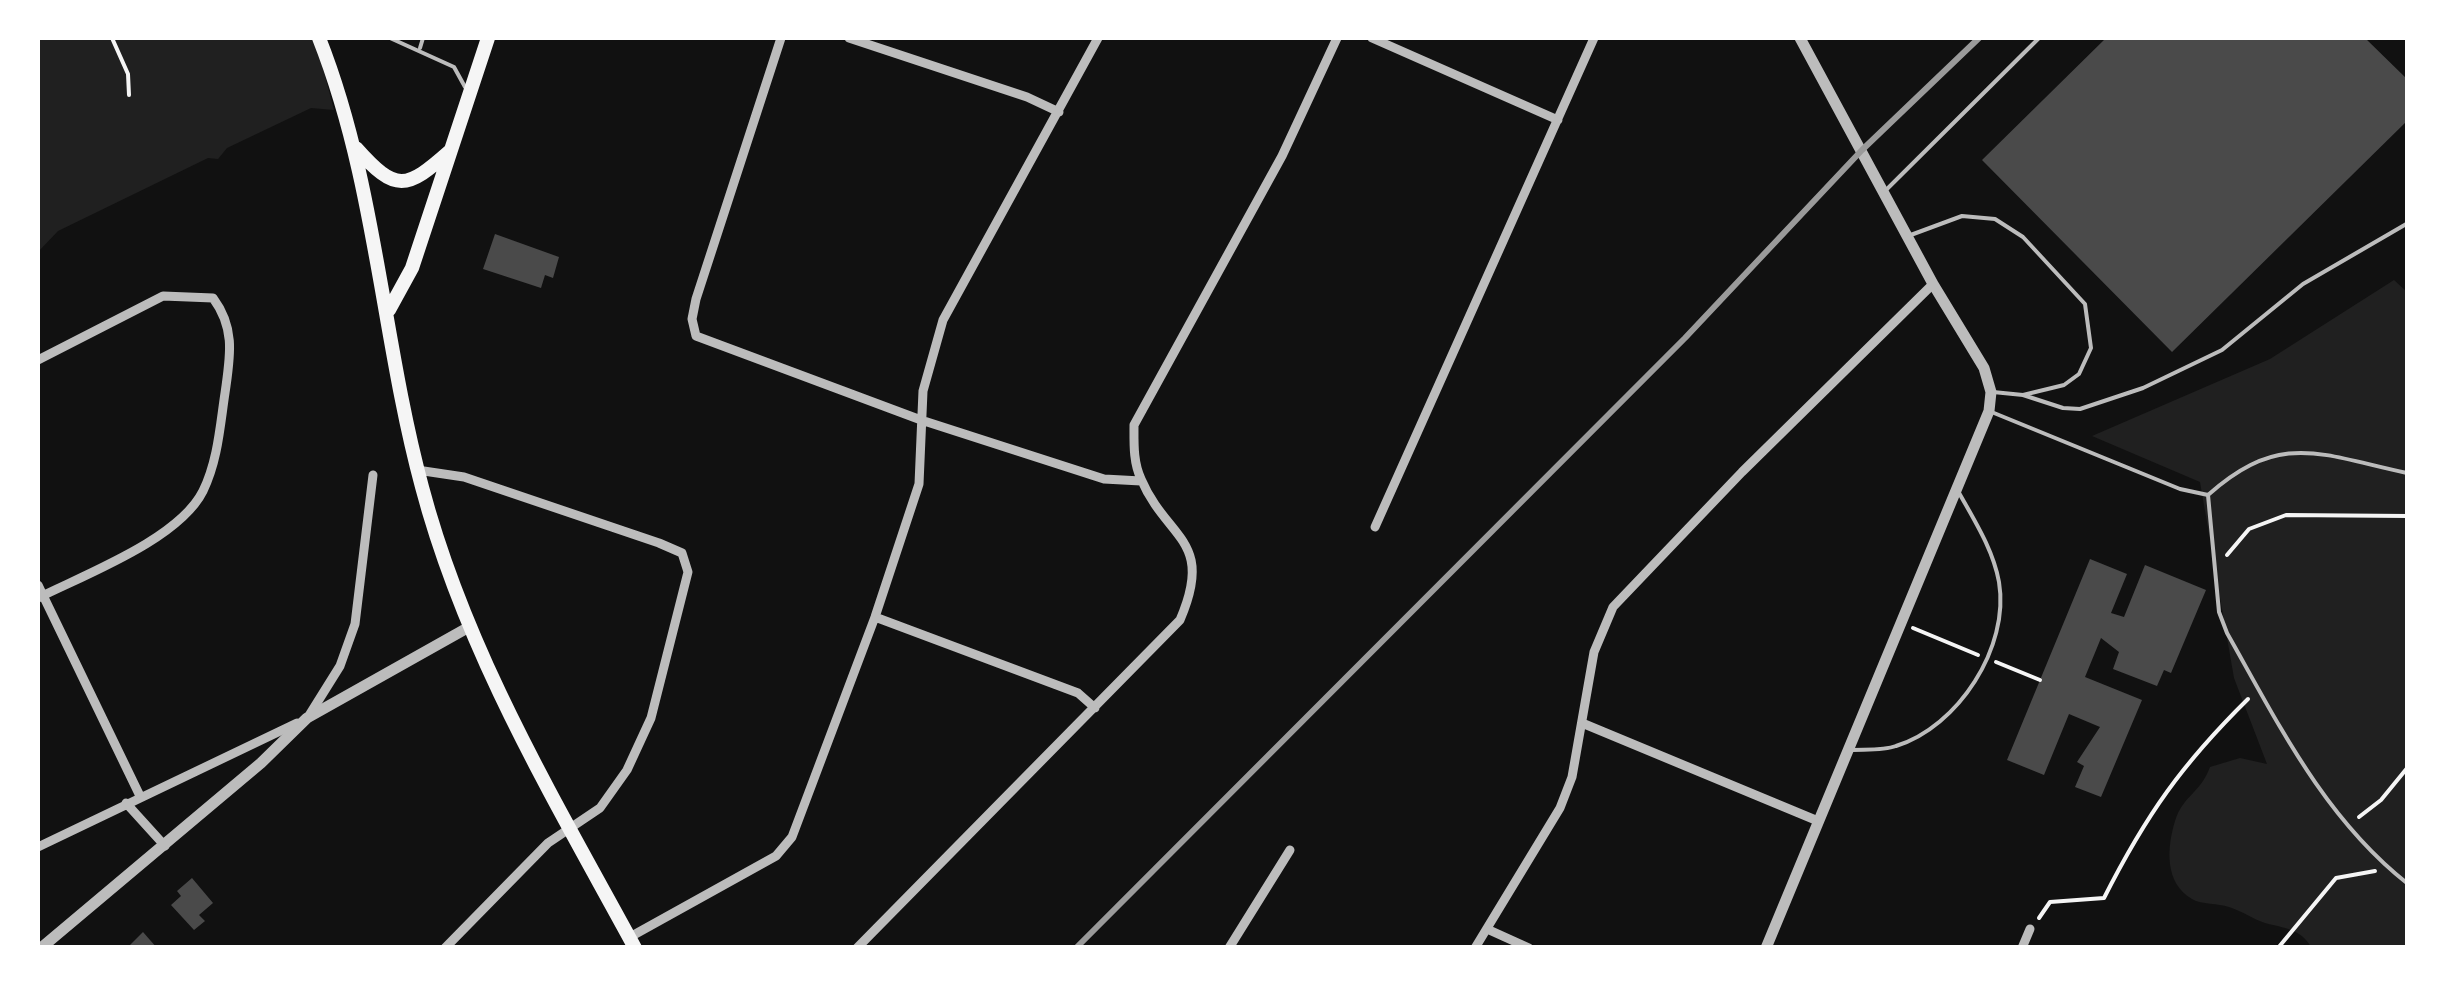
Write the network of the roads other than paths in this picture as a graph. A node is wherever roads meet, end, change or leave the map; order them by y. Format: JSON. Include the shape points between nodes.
{"nodes":[{"id":1,"x":318,"y":38,"type":"edge"},
{"id":2,"x":390,"y":38,"type":"edge"},
{"id":3,"x":424,"y":38,"type":"edge"},
{"id":4,"x":488,"y":38,"type":"edge"},
{"id":5,"x":782,"y":38,"type":"edge"},
{"id":6,"x":849,"y":38,"type":"edge"},
{"id":7,"x":1098,"y":38,"type":"edge"},
{"id":8,"x":1337,"y":38,"type":"edge"},
{"id":9,"x":1372,"y":38,"type":"edge"},
{"id":10,"x":1594,"y":38,"type":"edge"},
{"id":11,"x":1800,"y":38,"type":"edge"},
{"id":12,"x":2039,"y":38,"type":"edge"},
{"id":13,"x":420,"y":48,"type":"junction"},
{"id":14,"x":469,"y":96,"type":"junction"},
{"id":15,"x":1058,"y":112,"type":"junction"},
{"id":16,"x":1558,"y":120,"type":"junction"},
{"id":17,"x":355,"y":146,"type":"junction"},
{"id":18,"x":451,"y":151,"type":"junction"},
{"id":19,"x":1885,"y":191,"type":"junction"},
{"id":20,"x":2408,"y":223,"type":"edge"},
{"id":21,"x":1908,"y":236,"type":"junction"},
{"id":22,"x":1933,"y":284,"type":"junction"},
{"id":23,"x":389,"y":310,"type":"junction"},
{"id":24,"x":38,"y":360,"type":"edge"},
{"id":25,"x":1991,"y":392,"type":"junction"},
{"id":26,"x":2023,"y":394,"type":"junction"},
{"id":27,"x":1989,"y":411,"type":"junction"},
{"id":28,"x":922,"y":420,"type":"junction"},
{"id":29,"x":418,"y":470,"type":"junction"},
{"id":30,"x":2407,"y":473,"type":"edge"},
{"id":31,"x":373,"y":474,"type":"dead end"},
{"id":32,"x":1142,"y":481,"type":"junction"},
{"id":33,"x":1958,"y":491,"type":"junction"},
{"id":34,"x":2208,"y":495,"type":"junction"},
{"id":35,"x":1375,"y":527,"type":"dead end"},
{"id":36,"x":38,"y":585,"type":"edge"},
{"id":37,"x":40,"y":597,"type":"edge"},
{"id":38,"x":875,"y":616,"type":"junction"},
{"id":39,"x":470,"y":627,"type":"junction"},
{"id":40,"x":1094,"y":708,"type":"junction"},
{"id":41,"x":307,"y":718,"type":"junction"},
{"id":42,"x":1582,"y":723,"type":"junction"},
{"id":43,"x":1850,"y":750,"type":"junction"},
{"id":44,"x":140,"y":796,"type":"junction"},
{"id":45,"x":126,"y":803,"type":"junction"},
{"id":46,"x":1818,"y":821,"type":"junction"},
{"id":47,"x":571,"y":830,"type":"junction"},
{"id":48,"x":164,"y":846,"type":"junction"},
{"id":49,"x":38,"y":847,"type":"edge"},
{"id":50,"x":1290,"y":850,"type":"dead end"},
{"id":51,"x":2408,"y":884,"type":"edge"},
{"id":52,"x":1487,"y":929,"type":"junction"},
{"id":53,"x":2030,"y":930,"type":"road end"},
{"id":54,"x":633,"y":942,"type":"edge"},
{"id":55,"x":41,"y":948,"type":"edge"},
{"id":56,"x":445,"y":948,"type":"edge"},
{"id":57,"x":857,"y":948,"type":"edge"},
{"id":58,"x":1229,"y":948,"type":"edge"},
{"id":59,"x":1475,"y":948,"type":"edge"},
{"id":60,"x":1529,"y":948,"type":"edge"},
{"id":61,"x":1766,"y":948,"type":"edge"},
{"id":62,"x":2022,"y":948,"type":"edge"}],
"edges":[{"from":1,"to":17,"type":"main road"},
{"from":2,"to":13,"type":"lane"},
{"from":3,"to":13,"type":"lane"},
{"from":4,"to":14,"type":"main road"},
{"from":5,"to":28,"type":"street","via":[[696,299],[696,336]]},
{"from":6,"to":15,"type":"street"},
{"from":7,"to":15,"type":"street"},
{"from":8,"to":32,"type":"street","via":[[1282,156],[1144,400],[1134,425]]},
{"from":9,"to":16,"type":"street"},
{"from":10,"to":16,"type":"street"},
{"from":11,"to":19,"type":"street"},
{"from":12,"to":19,"type":"lane"},
{"from":13,"to":14,"type":"lane","via":[[454,66]]},
{"from":14,"to":18,"type":"main road"},
{"from":15,"to":28,"type":"street","via":[[944,320],[923,391]]},
{"from":16,"to":35,"type":"street"},
{"from":17,"to":18,"type":"main road","via":[[395,183],[426,172]]},
{"from":17,"to":23,"type":"main road"},
{"from":18,"to":23,"type":"main road","via":[[412,268]]},
{"from":19,"to":21,"type":"street"},
{"from":20,"to":26,"type":"lane","via":[[2303,284],[2222,350],[2160,380],[2080,409]]},
{"from":21,"to":22,"type":"street"},
{"from":21,"to":26,"type":"lane","via":[[1962,216],[1995,219],[2023,236],[2079,295],[2092,332],[2087,361],[2064,384]]},
{"from":22,"to":25,"type":"street","via":[[1984,368]]},
{"from":22,"to":42,"type":"street","via":[[1613,606],[1594,652]]},
{"from":23,"to":29,"type":"main road"},
{"from":24,"to":37,"type":"street","via":[[164,296],[213,298],[228,318],[231,349],[216,456],[202,492],[181,522]]},
{"from":25,"to":26,"type":"lane"},
{"from":25,"to":27,"type":"street"},
{"from":27,"to":33,"type":"street"},
{"from":27,"to":34,"type":"lane"},
{"from":28,"to":32,"type":"street","via":[[1104,479]]},
{"from":28,"to":38,"type":"street","via":[[919,484]]},
{"from":29,"to":39,"type":"main road"},
{"from":29,"to":47,"type":"street","via":[[464,476],[682,553],[688,572],[651,718],[600,808]]},
{"from":30,"to":34,"type":"lane","via":[[2295,450],[2254,462]]},
{"from":31,"to":41,"type":"street","via":[[355,624],[340,666]]},
{"from":32,"to":40,"type":"street","via":[[1184,538],[1193,569],[1190,597],[1162,642]]},
{"from":33,"to":43,"type":"street"},
{"from":33,"to":43,"type":"lane","via":[[1985,538],[2000,584],[1984,671],[1946,716],[1896,746]]},
{"from":34,"to":51,"type":"lane","via":[[2219,612],[2315,784]]},
{"from":36,"to":37,"type":"street"},
{"from":37,"to":44,"type":"street"},
{"from":38,"to":40,"type":"street","via":[[1078,694]]},
{"from":38,"to":54,"type":"street","via":[[792,837],[776,856]]},
{"from":39,"to":41,"type":"street"},
{"from":39,"to":47,"type":"main road"},
{"from":40,"to":57,"type":"street"},
{"from":41,"to":44,"type":"street"},
{"from":41,"to":48,"type":"street"},
{"from":42,"to":46,"type":"street"},
{"from":42,"to":52,"type":"street","via":[[1560,808]]},
{"from":43,"to":46,"type":"street"},
{"from":44,"to":45,"type":"street"},
{"from":45,"to":48,"type":"street"},
{"from":45,"to":49,"type":"street"},
{"from":46,"to":61,"type":"street"},
{"from":47,"to":54,"type":"main road"},
{"from":47,"to":56,"type":"street","via":[[548,843]]},
{"from":48,"to":55,"type":"street"},
{"from":50,"to":58,"type":"street"},
{"from":52,"to":59,"type":"street"},
{"from":52,"to":60,"type":"street"},
{"from":53,"to":62,"type":"street"}]}
